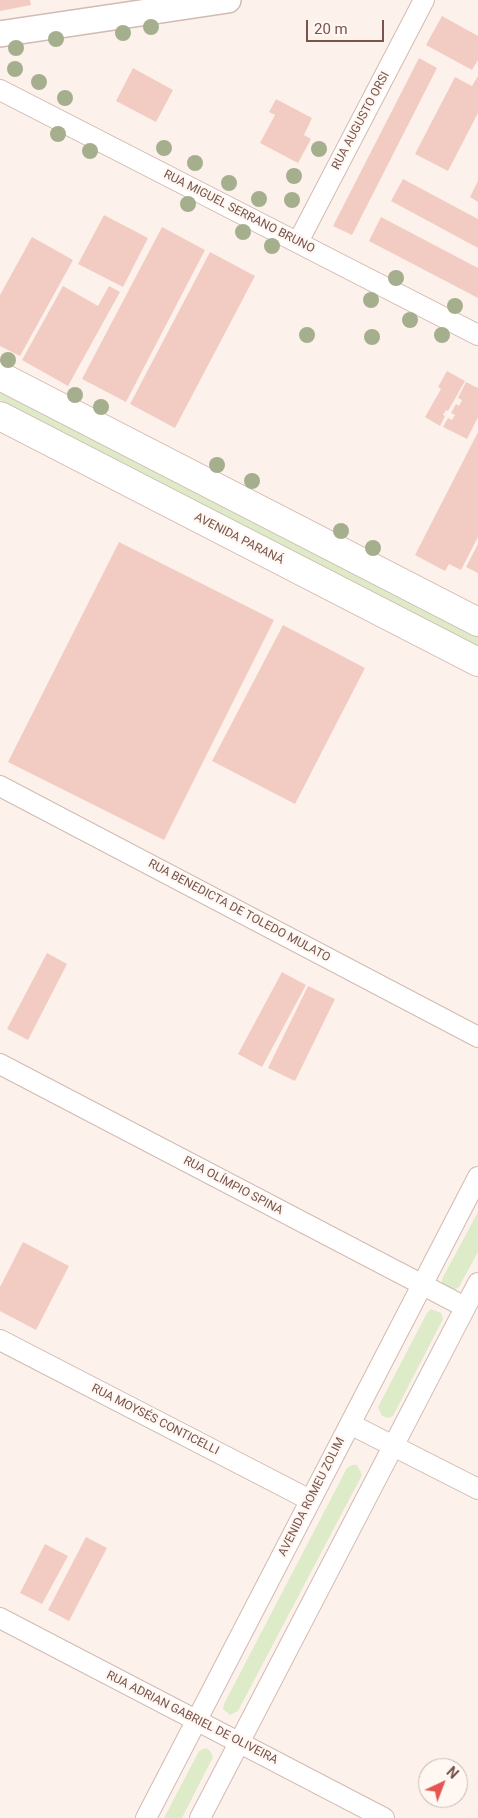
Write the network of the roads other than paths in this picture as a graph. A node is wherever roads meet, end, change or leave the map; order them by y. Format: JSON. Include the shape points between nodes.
{"nodes":[{"id":1,"x":228,"y":0,"type":"edge"},
{"id":2,"x":424,"y":0,"type":"edge"},
{"id":3,"x":0,"y":34,"type":"edge"},
{"id":4,"x":0,"y":90,"type":"edge"},
{"id":5,"x":298,"y":242,"type":"junction"},
{"id":6,"x":478,"y":335,"type":"edge"},
{"id":7,"x":0,"y":376,"type":"edge"},
{"id":8,"x":0,"y":416,"type":"edge"},
{"id":9,"x":478,"y":622,"type":"edge"},
{"id":10,"x":478,"y":662,"type":"edge"},
{"id":11,"x":0,"y":786,"type":"edge"},
{"id":12,"x":478,"y":1036,"type":"edge"},
{"id":13,"x":0,"y":1064,"type":"edge"},
{"id":14,"x":478,"y":1177,"type":"edge"},
{"id":15,"x":478,"y":1283,"type":"edge"},
{"id":16,"x":422,"y":1285,"type":"junction"},
{"id":17,"x":465,"y":1308,"type":"junction"},
{"id":18,"x":0,"y":1340,"type":"edge"},
{"id":19,"x":350,"y":1424,"type":"junction"},
{"id":20,"x":394,"y":1445,"type":"junction"},
{"id":21,"x":478,"y":1489,"type":"edge"},
{"id":22,"x":310,"y":1500,"type":"junction"},
{"id":23,"x":0,"y":1618,"type":"edge"},
{"id":24,"x":197,"y":1720,"type":"junction"},
{"id":25,"x":239,"y":1742,"type":"junction"},
{"id":26,"x":146,"y":1818,"type":"edge"},
{"id":27,"x":200,"y":1818,"type":"edge"},
{"id":28,"x":384,"y":1818,"type":"edge"}],
"edges":[{"from":1,"to":3,"type":"street"},
{"from":2,"to":5,"type":"street","name":"RUA AUGUSTO ORSI"},
{"from":4,"to":5,"type":"street","name":"RUA MIGUEL SERRANO BRUNO"},
{"from":5,"to":6,"type":"street","name":"RUA MIGUEL SERRANO BRUNO"},
{"from":7,"to":9,"type":"main road"},
{"from":8,"to":10,"type":"main road","name":"AVENIDA PARANÁ"},
{"from":11,"to":12,"type":"street","name":"RUA BENEDICTA DE TOLEDO MULATO"},
{"from":13,"to":16,"type":"street","name":"RUA OLÍMPIO SPINA"},
{"from":14,"to":16,"type":"street","name":"AVENIDA ROMEU ZOLIM"},
{"from":15,"to":17,"type":"street"},
{"from":16,"to":17,"type":"street","name":"RUA OLÍMPIO SPINA"},
{"from":16,"to":19,"type":"street","name":"AVENIDA ROMEU ZOLIM"},
{"from":17,"to":20,"type":"street"},
{"from":18,"to":22,"type":"street","name":"RUA MOYSÉS CONTICELLI"},
{"from":19,"to":20,"type":"street"},
{"from":19,"to":22,"type":"street","name":"AVENIDA ROMEU ZOLIM"},
{"from":20,"to":21,"type":"street"},
{"from":20,"to":25,"type":"street"},
{"from":22,"to":24,"type":"street","name":"AVENIDA ROMEU ZOLIM"},
{"from":23,"to":24,"type":"street","name":"RUA ADRIAN GABRIEL DE OLIVEIRA"},
{"from":24,"to":25,"type":"street","name":"RUA ADRIAN GABRIEL DE OLIVEIRA"},
{"from":24,"to":26,"type":"street","name":"AVENIDA ROMEU ZOLIM"},
{"from":25,"to":27,"type":"street"},
{"from":25,"to":28,"type":"street","name":"RUA ADRIAN GABRIEL DE OLIVEIRA"}]}
